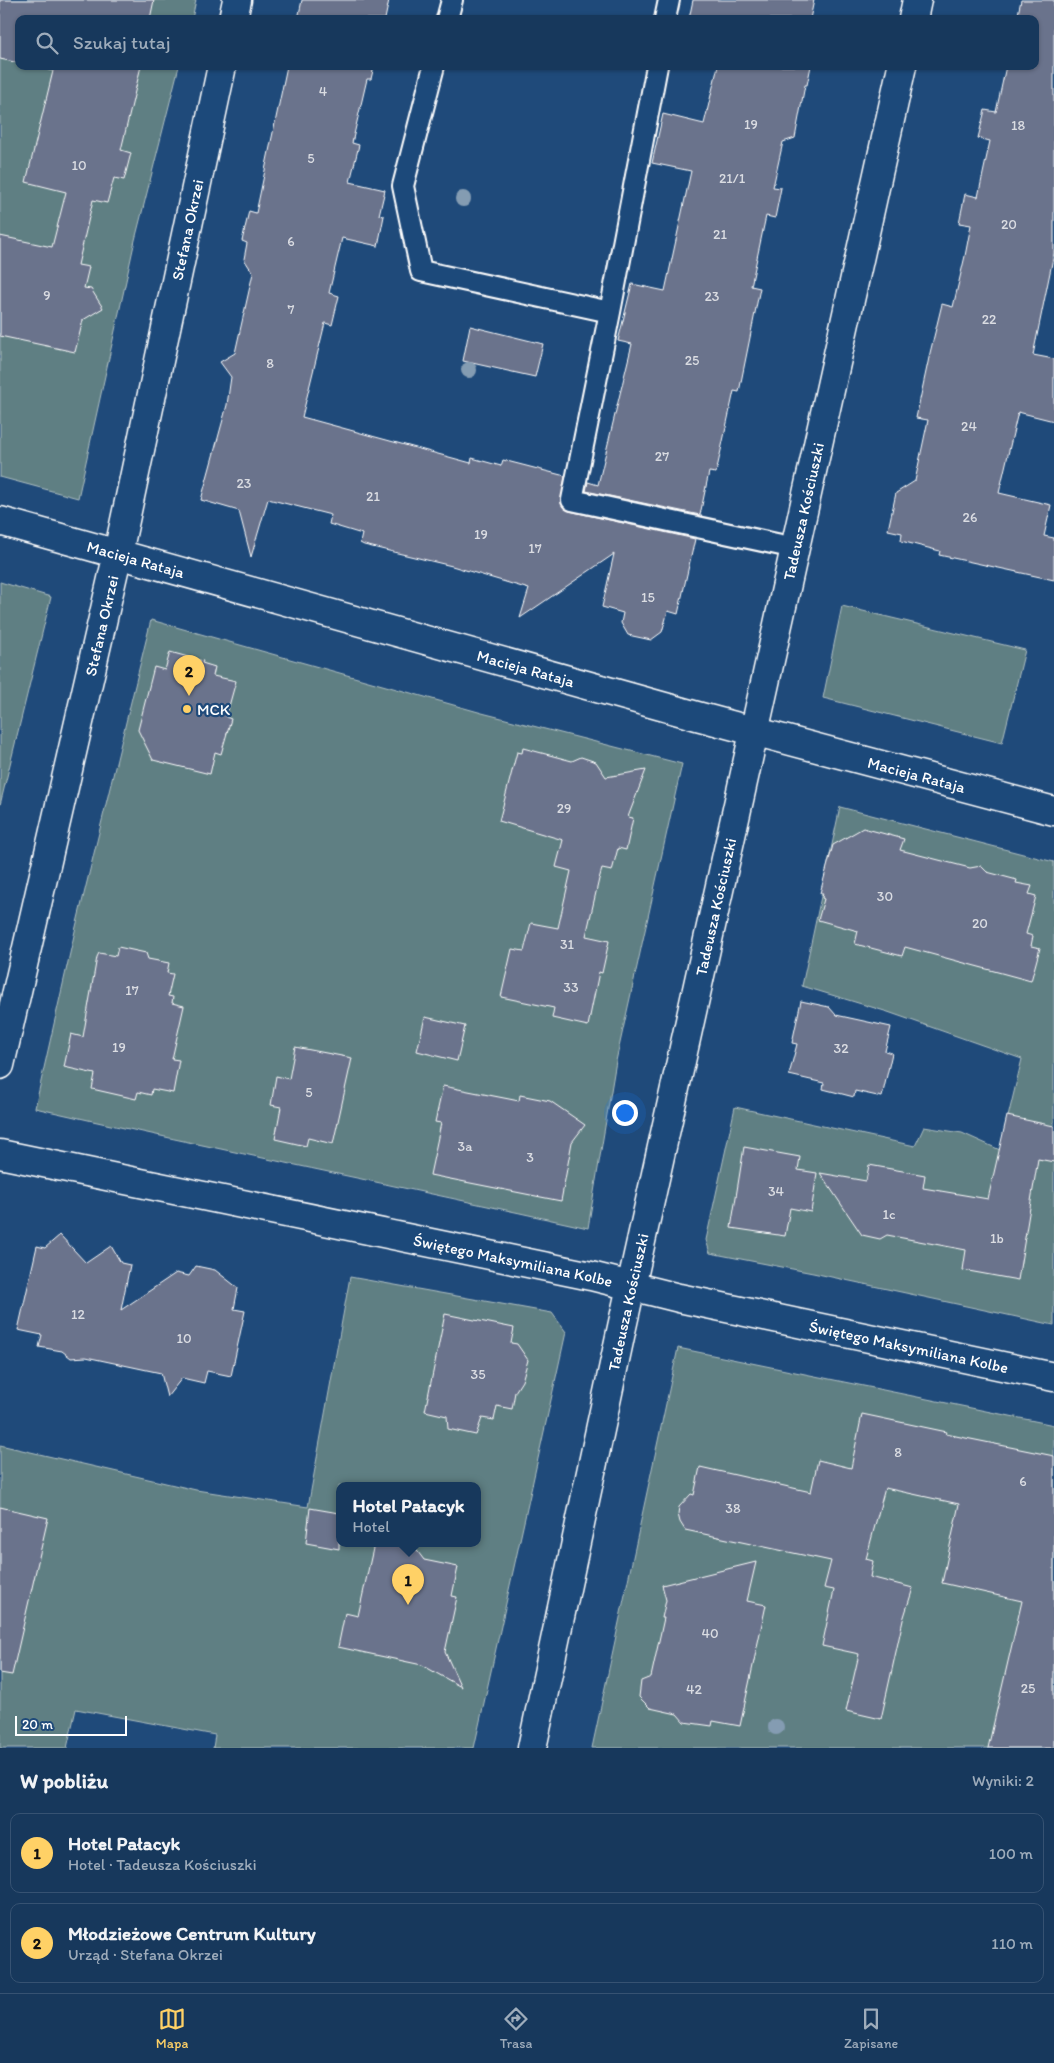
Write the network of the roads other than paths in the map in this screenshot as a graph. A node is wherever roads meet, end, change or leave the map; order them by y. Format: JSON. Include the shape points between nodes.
{"nodes":[{"id":1,"x":236,"y":0,"type":"edge"},
{"id":2,"x":452,"y":0,"type":"edge"},
{"id":3,"x":669,"y":0,"type":"edge"},
{"id":4,"x":917,"y":0,"type":"edge"},
{"id":5,"x":233,"y":15,"type":"edge"},
{"id":6,"x":448,"y":15,"type":"edge"},
{"id":7,"x":667,"y":15,"type":"edge"},
{"id":8,"x":914,"y":15,"type":"edge"},
{"id":9,"x":221,"y":70,"type":"edge"},
{"id":10,"x":433,"y":70,"type":"edge"},
{"id":11,"x":655,"y":70,"type":"edge"},
{"id":12,"x":901,"y":70,"type":"edge"},
{"id":13,"x":610,"y":312,"type":"junction"},
{"id":14,"x":0,"y":520,"type":"edge"},
{"id":15,"x":795,"y":548,"type":"junction"},
{"id":16,"x":118,"y":553,"type":"junction"},
{"id":17,"x":755,"y":731,"type":"junction"},
{"id":18,"x":1054,"y":811,"type":"edge"},
{"id":19,"x":0,"y":1065,"type":"edge"},
{"id":20,"x":0,"y":1154,"type":"edge"},
{"id":21,"x":632,"y":1286,"type":"junction"},
{"id":22,"x":1054,"y":1377,"type":"edge"},
{"id":23,"x":532,"y":1748,"type":"edge"}],
"edges":[{"from":1,"to":5,"type":"street"},
{"from":2,"to":6,"type":"lane"},
{"from":3,"to":7,"type":"lane"},
{"from":4,"to":8,"type":"street"},
{"from":9,"to":16,"type":"street","name":"Stefana Okrzei"},
{"from":10,"to":13,"type":"lane","via":[[403,186],[421,271]]},
{"from":11,"to":13,"type":"lane"},
{"from":12,"to":15,"type":"street","name":"Tadeusza Kościuszki"},
{"from":13,"to":15,"type":"lane","via":[[572,500]]},
{"from":14,"to":16,"type":"street","name":"Macieja Rataja"},
{"from":15,"to":17,"type":"street","name":"Tadeusza Kościuszki"},
{"from":16,"to":17,"type":"street","name":"Macieja Rataja"},
{"from":16,"to":19,"type":"street","name":"Stefana Okrzei"},
{"from":17,"to":18,"type":"street","name":"Macieja Rataja"},
{"from":17,"to":21,"type":"street","name":"Tadeusza Kościuszki"},
{"from":20,"to":21,"type":"street","name":"Świętego Maksymiliana Kolbe"},
{"from":21,"to":22,"type":"street","name":"Świętego Maksymiliana Kolbe"},
{"from":21,"to":23,"type":"street","name":"Tadeusza Kościuszki"}]}
